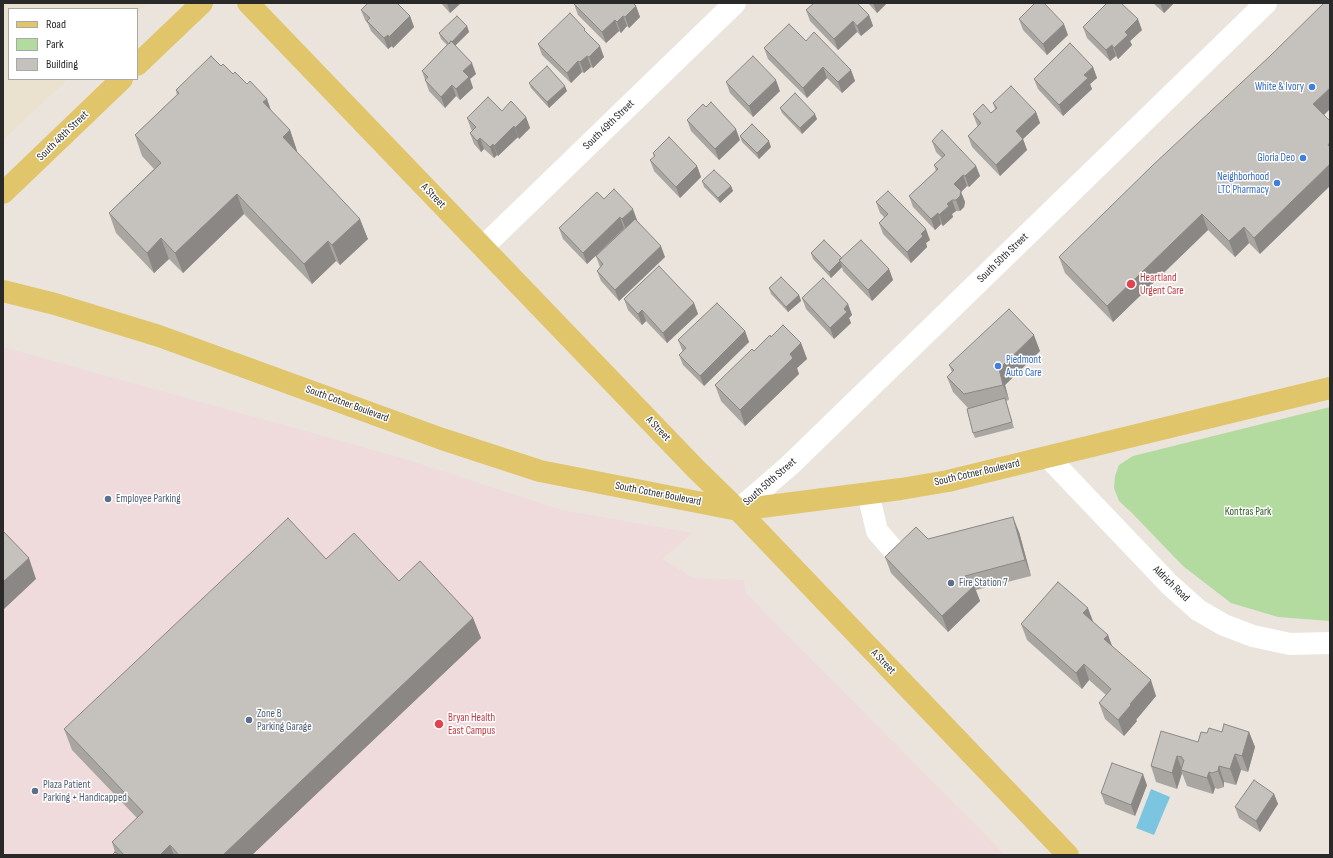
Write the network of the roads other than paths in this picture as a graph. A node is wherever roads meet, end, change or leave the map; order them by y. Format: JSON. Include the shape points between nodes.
{"nodes":[{"id":1,"x":202,"y":3,"type":"edge"},
{"id":2,"x":248,"y":3,"type":"edge"},
{"id":3,"x":735,"y":3,"type":"edge"},
{"id":4,"x":1266,"y":3,"type":"edge"},
{"id":5,"x":138,"y":64,"type":"edge"},
{"id":6,"x":121,"y":80,"type":"edge"},
{"id":7,"x":3,"y":193,"type":"edge"},
{"id":8,"x":483,"y":247,"type":"junction"},
{"id":9,"x":3,"y":291,"type":"edge"},
{"id":10,"x":1330,"y":388,"type":"edge"},
{"id":11,"x":1048,"y":457,"type":"junction"},
{"id":12,"x":868,"y":493,"type":"junction"},
{"id":13,"x":738,"y":510,"type":"junction"},
{"id":14,"x":903,"y":561,"type":"edge"},
{"id":15,"x":1330,"y":643,"type":"edge"},
{"id":16,"x":1068,"y":855,"type":"edge"}],
"edges":[{"from":1,"to":5,"type":"main road"},
{"from":2,"to":8,"type":"main road","name":"A Street"},
{"from":3,"to":8,"type":"street","name":"South 49th Street"},
{"from":4,"to":13,"type":"street","name":"South 50th Street","via":[[789,466]]},
{"from":6,"to":7,"type":"main road","name":"South 48th Street"},
{"from":8,"to":13,"type":"main road","name":"A Street"},
{"from":9,"to":13,"type":"main road","name":"South Cotner Boulevard","via":[[159,336],[442,439],[540,471]]},
{"from":10,"to":11,"type":"main road","name":"South Cotner Boulevard"},
{"from":11,"to":12,"type":"main road","name":"South Cotner Boulevard","via":[[948,481]]},
{"from":11,"to":15,"type":"street","name":"Aldrich Road","via":[[1198,610],[1224,625],[1253,636],[1290,644]]},
{"from":12,"to":13,"type":"main road","name":"South Cotner Boulevard"},
{"from":12,"to":14,"type":"street","via":[[877,531]]},
{"from":13,"to":16,"type":"main road","name":"A Street"}]}
